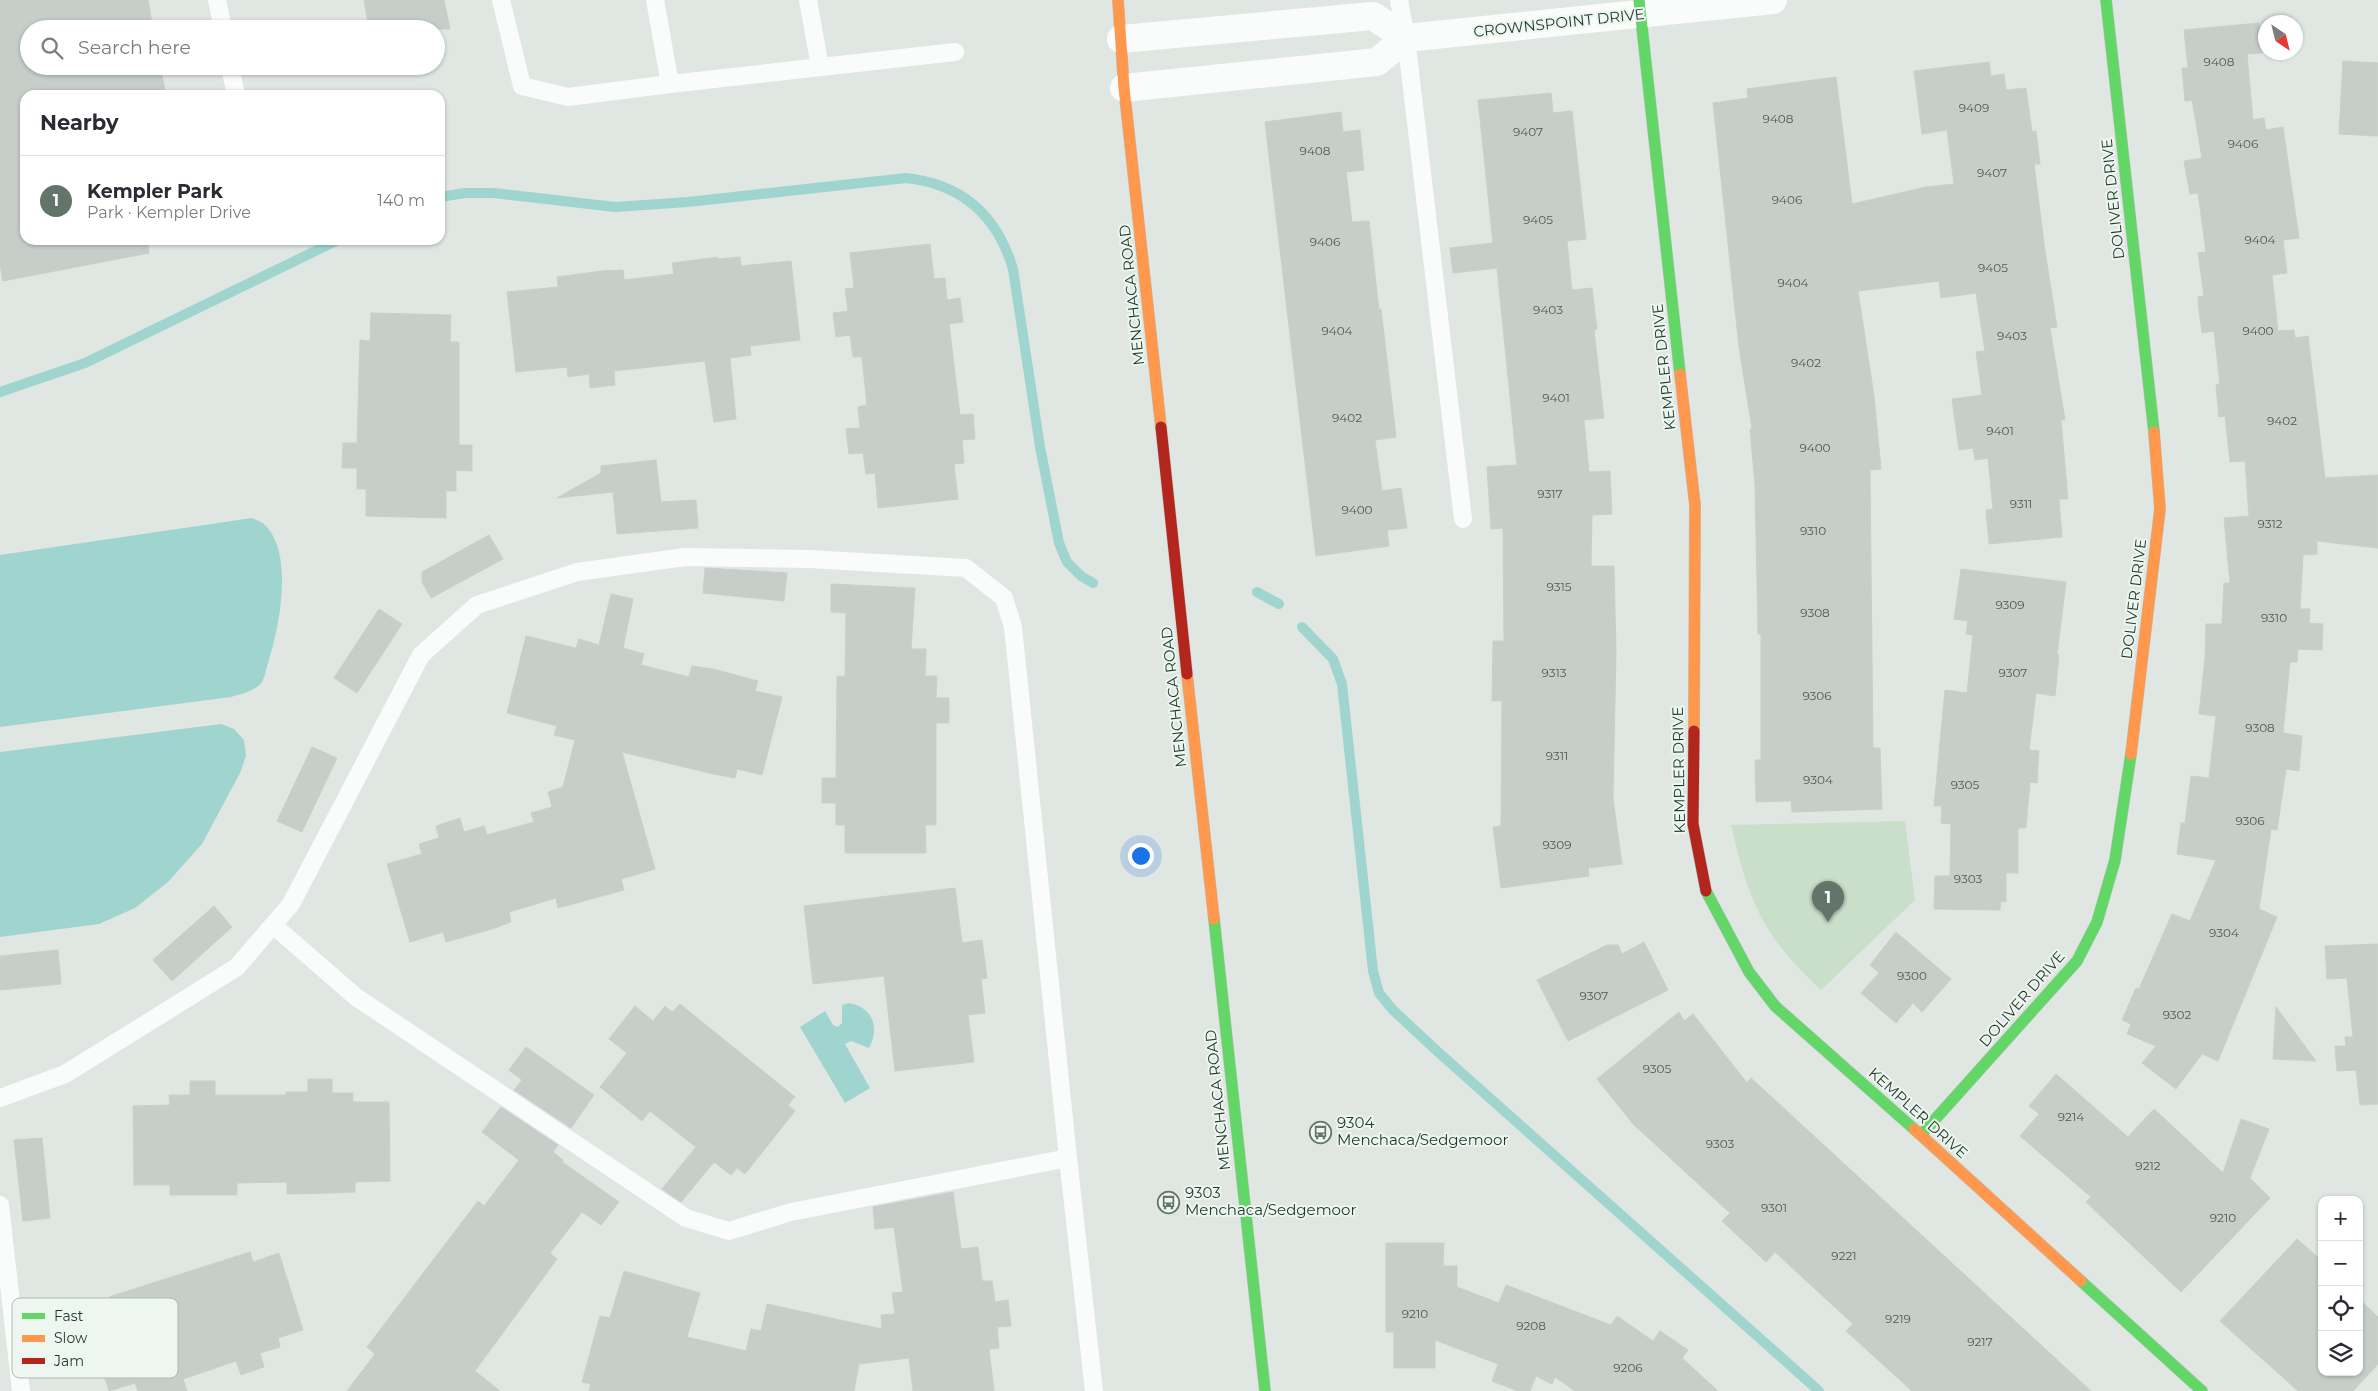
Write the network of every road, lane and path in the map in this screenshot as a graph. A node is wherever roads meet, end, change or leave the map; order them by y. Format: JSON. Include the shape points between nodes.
{"nodes":[{"id":1,"x":217,"y":0,"type":"edge"},
{"id":2,"x":502,"y":0,"type":"edge"},
{"id":3,"x":655,"y":0,"type":"edge"},
{"id":4,"x":808,"y":0,"type":"edge"},
{"id":5,"x":1118,"y":0,"type":"edge"},
{"id":6,"x":1399,"y":0,"type":"edge"},
{"id":7,"x":1773,"y":0,"type":"edge"},
{"id":8,"x":2106,"y":0,"type":"edge"},
{"id":9,"x":1639,"y":8,"type":"edge"},
{"id":10,"x":221,"y":20,"type":"edge"},
{"id":11,"x":1406,"y":38,"type":"junction"},
{"id":12,"x":1121,"y":39,"type":"junction"},
{"id":13,"x":955,"y":52,"type":"dead end"},
{"id":14,"x":820,"y":66,"type":"junction"},
{"id":15,"x":232,"y":75,"type":"edge"},
{"id":16,"x":670,"y":84,"type":"junction"},
{"id":17,"x":1124,"y":88,"type":"junction"},
{"id":18,"x":235,"y":90,"type":"edge"},
{"id":19,"x":1463,"y":518,"type":"dead end"},
{"id":20,"x":273,"y":925,"type":"junction"},
{"id":21,"x":0,"y":1098,"type":"edge"},
{"id":22,"x":1921,"y":1135,"type":"junction"},
{"id":23,"x":1068,"y":1158,"type":"junction"},
{"id":24,"x":0,"y":1205,"type":"edge"},
{"id":25,"x":12,"y":1311,"type":"edge"},
{"id":26,"x":20,"y":1378,"type":"edge"},
{"id":27,"x":21,"y":1391,"type":"edge"},
{"id":28,"x":1094,"y":1391,"type":"edge"},
{"id":29,"x":1265,"y":1391,"type":"edge"},
{"id":30,"x":2202,"y":1391,"type":"edge"}],
"edges":[{"from":1,"to":10,"type":"lane"},
{"from":2,"to":16,"type":"lane","via":[[522,86],[568,96]]},
{"from":3,"to":16,"type":"lane"},
{"from":4,"to":14,"type":"lane"},
{"from":5,"to":12,"type":"street","name":"MENCHACA ROAD"},
{"from":6,"to":11,"type":"lane"},
{"from":7,"to":9,"type":"street","name":"CROWNSPOINT DRIVE"},
{"from":8,"to":22,"type":"street","name":"DOLIVER DRIVE","via":[[2160,509],[2125,800],[2114,860],[2096,922],[2078,961]]},
{"from":9,"to":11,"type":"street","name":"CROWNSPOINT DRIVE"},
{"from":9,"to":22,"type":"street","name":"KEMPLER DRIVE","via":[[1695,505],[1693,824],[1699,862],[1708,897],[1749,972],[1775,1006]]},
{"from":11,"to":12,"type":"street","via":[[1372,16]]},
{"from":11,"to":17,"type":"street","via":[[1377,62]]},
{"from":11,"to":19,"type":"lane"},
{"from":12,"to":17,"type":"street","name":"MENCHACA ROAD"},
{"from":13,"to":14,"type":"lane"},
{"from":14,"to":16,"type":"lane"},
{"from":15,"to":18,"type":"lane"},
{"from":17,"to":29,"type":"street","name":"MENCHACA ROAD"},
{"from":20,"to":21,"type":"lane","via":[[237,967],[157,1018],[66,1074]]},
{"from":20,"to":23,"type":"lane","via":[[356,997],[686,1218],[729,1231],[790,1212]]},
{"from":20,"to":23,"type":"lane","via":[[291,904],[421,655],[477,605],[577,572],[685,558],[808,558],[966,568],[1004,598],[1013,627]]},
{"from":22,"to":30,"type":"street","name":"KEMPLER DRIVE"},
{"from":23,"to":28,"type":"lane"},
{"from":24,"to":25,"type":"lane"},
{"from":26,"to":27,"type":"lane"}]}
